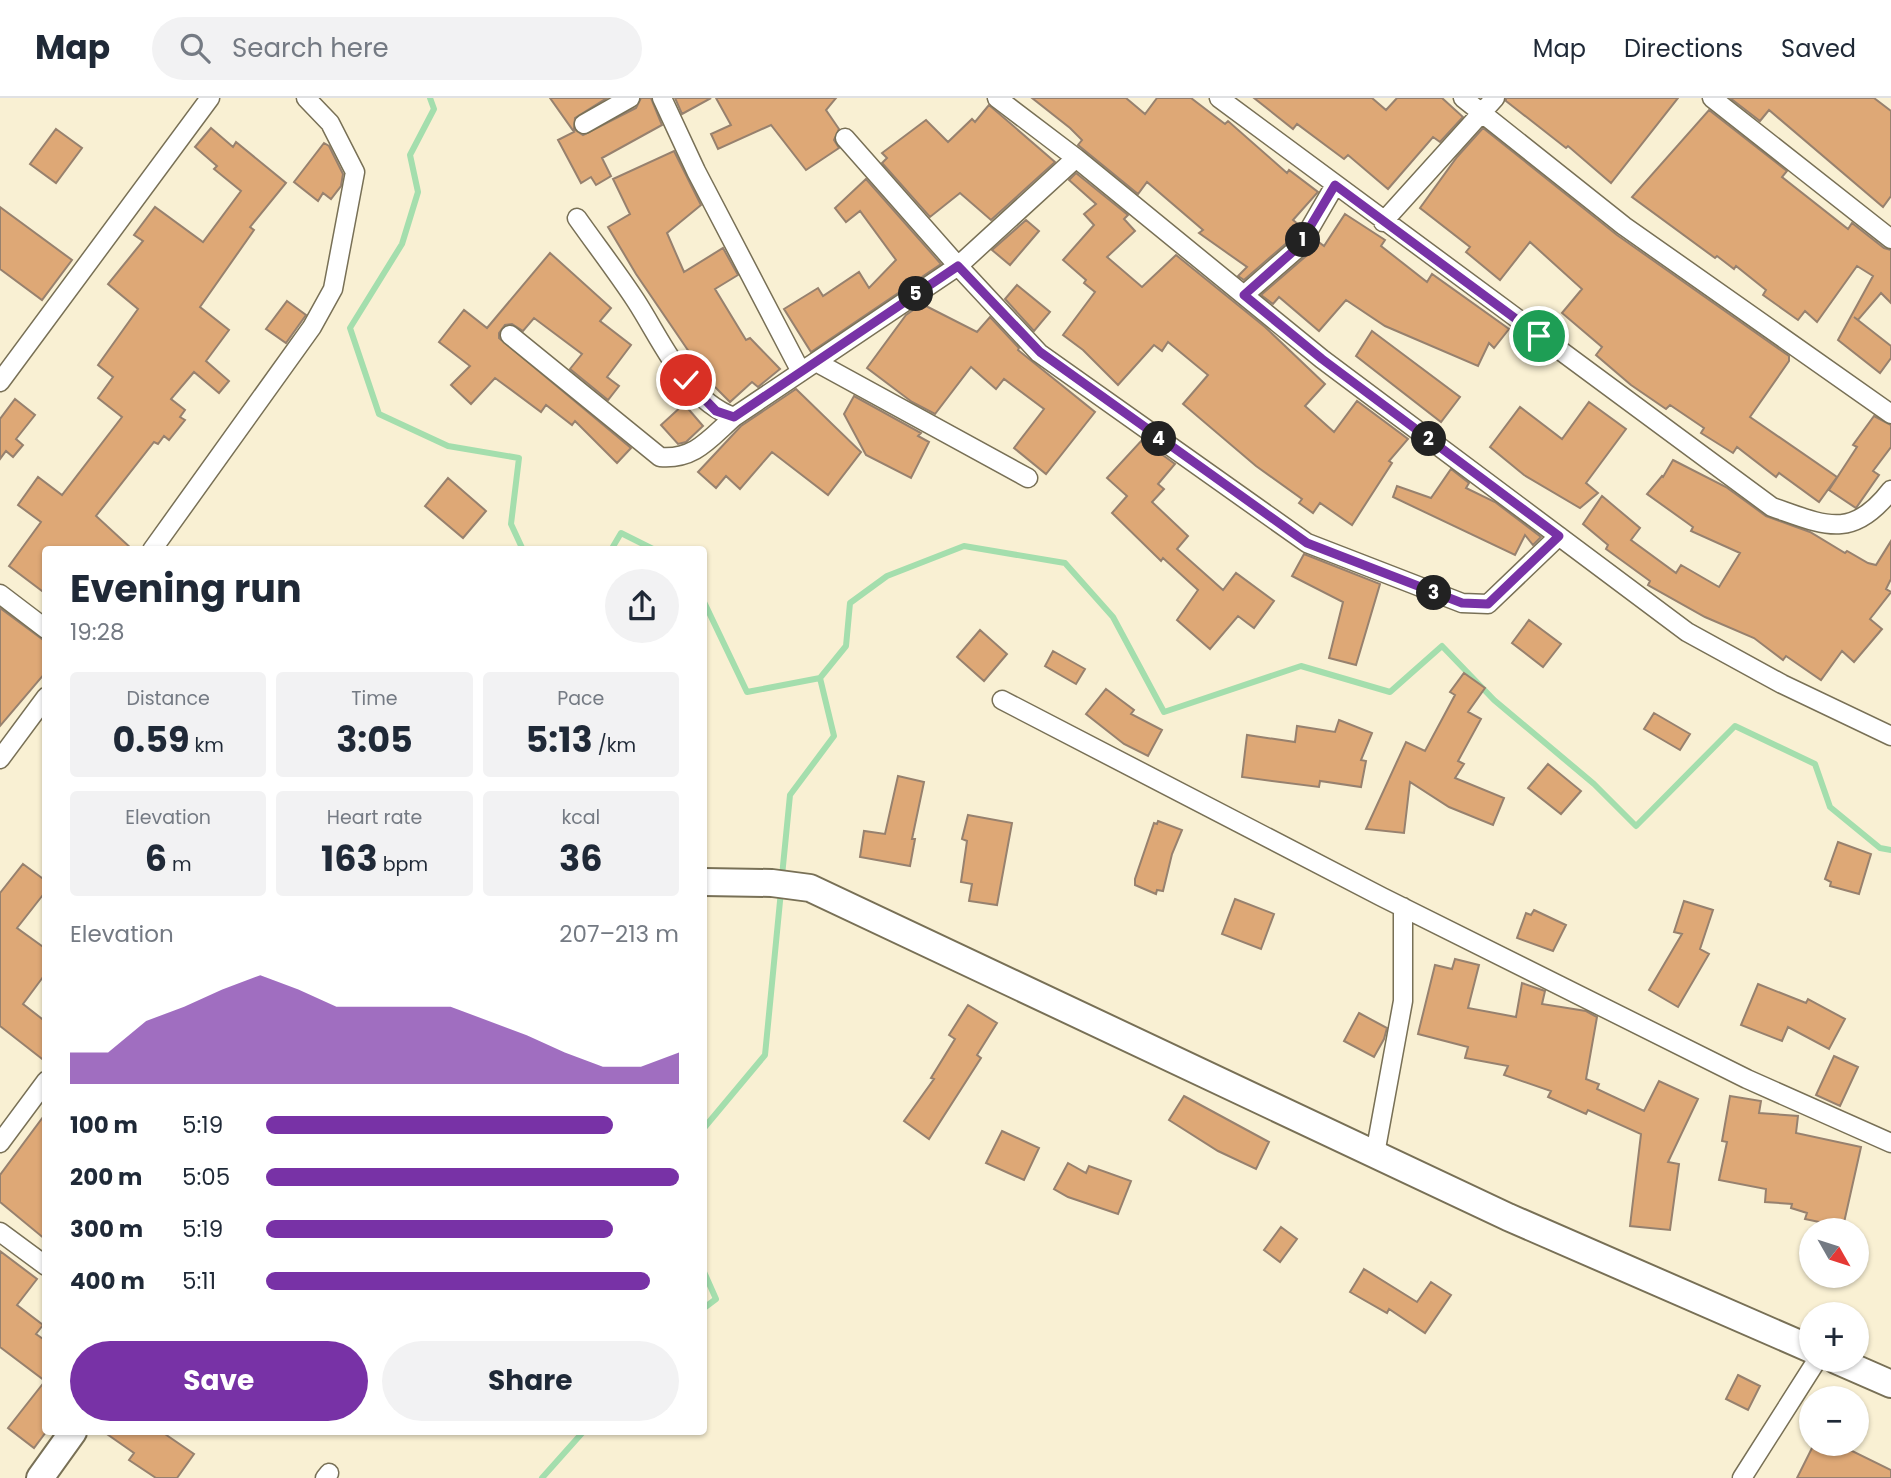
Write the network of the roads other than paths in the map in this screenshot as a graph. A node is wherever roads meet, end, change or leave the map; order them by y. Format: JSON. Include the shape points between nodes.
{"nodes":[{"id":1,"x":210,"y":98,"type":"edge"},
{"id":2,"x":306,"y":98,"type":"edge"},
{"id":3,"x":630,"y":98,"type":"edge"},
{"id":4,"x":662,"y":98,"type":"edge"},
{"id":5,"x":997,"y":98,"type":"edge"},
{"id":6,"x":1219,"y":98,"type":"edge"},
{"id":7,"x":1462,"y":98,"type":"edge"},
{"id":8,"x":1495,"y":98,"type":"edge"},
{"id":9,"x":1712,"y":98,"type":"edge"},
{"id":10,"x":1482,"y":112,"type":"junction"},
{"id":11,"x":584,"y":124,"type":"dead end"},
{"id":12,"x":845,"y":138,"type":"dead end"},
{"id":13,"x":1076,"y":158,"type":"junction"},
{"id":14,"x":1335,"y":185,"type":"junction"},
{"id":15,"x":577,"y":218,"type":"dead end"},
{"id":16,"x":1383,"y":222,"type":"junction"},
{"id":17,"x":1891,"y":239,"type":"edge"},
{"id":18,"x":958,"y":266,"type":"junction"},
{"id":19,"x":1244,"y":295,"type":"junction"},
{"id":20,"x":510,"y":335,"type":"dead end"},
{"id":21,"x":808,"y":367,"type":"junction"},
{"id":22,"x":0,"y":382,"type":"edge"},
{"id":23,"x":1891,"y":414,"type":"edge"},
{"id":24,"x":734,"y":417,"type":"junction"},
{"id":25,"x":1028,"y":478,"type":"dead end"},
{"id":26,"x":1891,"y":490,"type":"edge"},
{"id":27,"x":1559,"y":536,"type":"junction"},
{"id":28,"x":155,"y":546,"type":"edge"},
{"id":29,"x":0,"y":594,"type":"edge"},
{"id":30,"x":42,"y":626,"type":"edge"},
{"id":31,"x":1002,"y":700,"type":"dead end"},
{"id":32,"x":42,"y":702,"type":"edge"},
{"id":33,"x":1891,"y":736,"type":"edge"},
{"id":34,"x":0,"y":760,"type":"edge"},
{"id":35,"x":707,"y":883,"type":"edge"},
{"id":36,"x":1403,"y":907,"type":"junction"},
{"id":37,"x":42,"y":1087,"type":"edge"},
{"id":38,"x":0,"y":1143,"type":"edge"},
{"id":39,"x":1891,"y":1143,"type":"edge"},
{"id":40,"x":1375,"y":1154,"type":"junction"},
{"id":41,"x":0,"y":1232,"type":"edge"},
{"id":42,"x":42,"y":1263,"type":"edge"},
{"id":43,"x":1799,"y":1344,"type":"edge"},
{"id":44,"x":1809,"y":1372,"type":"edge"},
{"id":45,"x":1864,"y":1372,"type":"edge"},
{"id":46,"x":1891,"y":1384,"type":"edge"},
{"id":47,"x":71,"y":1435,"type":"edge"},
{"id":48,"x":40,"y":1478,"type":"edge"},
{"id":49,"x":1742,"y":1478,"type":"edge"}],
"edges":[{"from":1,"to":22,"type":"street"},
{"from":2,"to":28,"type":"street","via":[[330,123],[355,172],[333,289],[312,327]]},
{"from":3,"to":11,"type":"street"},
{"from":4,"to":21,"type":"street","via":[[696,171]]},
{"from":5,"to":13,"type":"street"},
{"from":6,"to":14,"type":"street"},
{"from":7,"to":10,"type":"street"},
{"from":8,"to":10,"type":"street"},
{"from":9,"to":17,"type":"street"},
{"from":10,"to":16,"type":"street"},
{"from":10,"to":23,"type":"street","via":[[1624,226]]},
{"from":12,"to":18,"type":"street"},
{"from":13,"to":18,"type":"street"},
{"from":13,"to":19,"type":"street"},
{"from":14,"to":16,"type":"street"},
{"from":14,"to":19,"type":"street","via":[[1298,247]]},
{"from":15,"to":24,"type":"street","via":[[686,380],[716,411]]},
{"from":16,"to":26,"type":"street","via":[[1772,507],[1825,525],[1846,525],[1878,507]]},
{"from":18,"to":21,"type":"street"},
{"from":18,"to":27,"type":"street","via":[[1040,352],[1307,543],[1462,603],[1488,604]]},
{"from":19,"to":27,"type":"street"},
{"from":20,"to":24,"type":"street","via":[[660,457],[691,454]]},
{"from":21,"to":24,"type":"street"},
{"from":21,"to":25,"type":"street"},
{"from":27,"to":33,"type":"street","via":[[1688,632]]},
{"from":29,"to":30,"type":"street"},
{"from":31,"to":36,"type":"street"},
{"from":32,"to":34,"type":"street"},
{"from":35,"to":40,"type":"street","via":[[810,888]]},
{"from":36,"to":39,"type":"street","via":[[1747,1079]]},
{"from":36,"to":40,"type":"street","via":[[1403,1001]]},
{"from":37,"to":38,"type":"street"},
{"from":40,"to":43,"type":"street","via":[[1507,1217]]},
{"from":41,"to":42,"type":"street"},
{"from":44,"to":49,"type":"street"},
{"from":45,"to":46,"type":"street"},
{"from":47,"to":48,"type":"street"}]}
